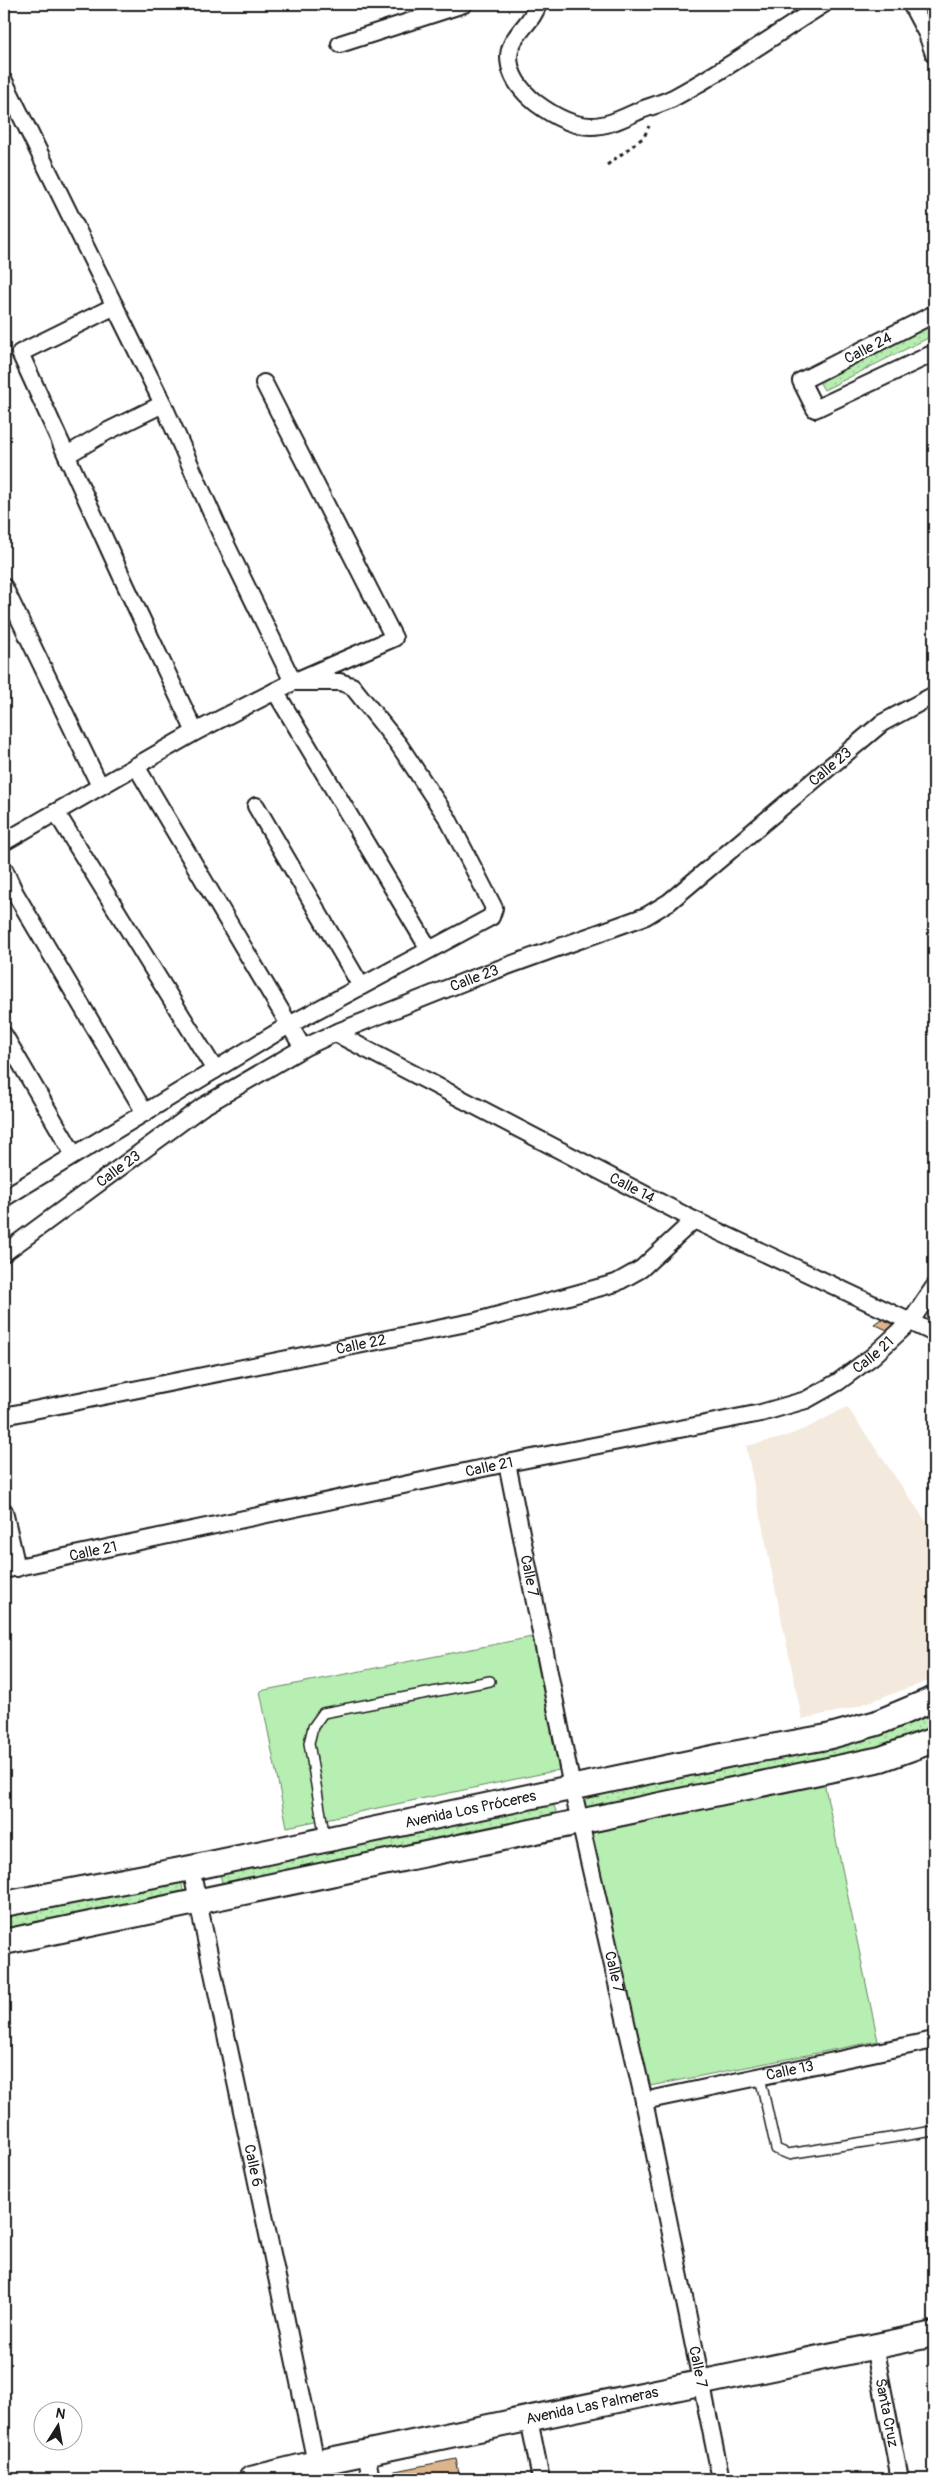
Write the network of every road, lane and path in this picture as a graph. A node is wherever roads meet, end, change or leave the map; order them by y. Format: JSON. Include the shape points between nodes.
{"nodes":[{"id":1,"x":464,"y":4,"type":"edge"},
{"id":2,"x":538,"y":4,"type":"edge"},
{"id":3,"x":824,"y":4,"type":"edge"},
{"id":4,"x":911,"y":4,"type":"edge"},
{"id":5,"x":340,"y":44,"type":"dead end"},
{"id":6,"x":934,"y":54,"type":"edge"},
{"id":7,"x":4,"y":81,"type":"edge"},
{"id":8,"x":640,"y":111,"type":"junction"},
{"id":9,"x":607,"y":165,"type":"dead end"},
{"id":10,"x":115,"y":306,"type":"junction"},
{"id":11,"x":934,"y":314,"type":"edge"},
{"id":12,"x":934,"y":353,"type":"edge"},
{"id":13,"x":264,"y":383,"type":"dead end"},
{"id":14,"x":163,"y":404,"type":"junction"},
{"id":15,"x":66,"y":455,"type":"junction"},
{"id":16,"x":4,"y":587,"type":"edge"},
{"id":17,"x":293,"y":682,"type":"junction"},
{"id":18,"x":275,"y":691,"type":"junction"},
{"id":19,"x":934,"y":695,"type":"edge"},
{"id":20,"x":195,"y":732,"type":"junction"},
{"id":21,"x":136,"y":766,"type":"junction"},
{"id":22,"x":100,"y":786,"type":"junction"},
{"id":23,"x":256,"y":806,"type":"dead end"},
{"id":24,"x":56,"y":812,"type":"junction"},
{"id":25,"x":5,"y":837,"type":"edge"},
{"id":26,"x":4,"y":869,"type":"edge"},
{"id":27,"x":430,"y":949,"type":"junction"},
{"id":28,"x":361,"y":986,"type":"junction"},
{"id":29,"x":289,"y":1025,"type":"junction"},
{"id":30,"x":334,"y":1033,"type":"junction"},
{"id":31,"x":4,"y":1035,"type":"edge"},
{"id":32,"x":303,"y":1048,"type":"junction"},
{"id":33,"x":215,"y":1070,"type":"junction"},
{"id":34,"x":145,"y":1112,"type":"junction"},
{"id":35,"x":74,"y":1155,"type":"junction"},
{"id":36,"x":6,"y":1192,"type":"edge"},
{"id":37,"x":694,"y":1220,"type":"junction"},
{"id":38,"x":4,"y":1253,"type":"edge"},
{"id":39,"x":934,"y":1287,"type":"edge"},
{"id":40,"x":911,"y":1322,"type":"junction"},
{"id":41,"x":934,"y":1333,"type":"edge"},
{"id":42,"x":4,"y":1416,"type":"edge"},
{"id":43,"x":507,"y":1463,"type":"junction"},
{"id":44,"x":4,"y":1511,"type":"edge"},
{"id":45,"x":11,"y":1569,"type":"edge"},
{"id":46,"x":490,"y":1681,"type":"dead end"},
{"id":47,"x":934,"y":1699,"type":"edge"},
{"id":48,"x":934,"y":1740,"type":"edge"},
{"id":49,"x":572,"y":1787,"type":"junction"},
{"id":50,"x":579,"y":1821,"type":"junction"},
{"id":51,"x":325,"y":1840,"type":"junction"},
{"id":52,"x":191,"y":1868,"type":"junction"},
{"id":53,"x":198,"y":1902,"type":"junction"},
{"id":54,"x":4,"y":1904,"type":"edge"},
{"id":55,"x":4,"y":1942,"type":"edge"},
{"id":56,"x":934,"y":2040,"type":"edge"},
{"id":57,"x":760,"y":2076,"type":"junction"},
{"id":58,"x":644,"y":2100,"type":"junction"},
{"id":59,"x":934,"y":2131,"type":"edge"},
{"id":60,"x":934,"y":2334,"type":"edge"},
{"id":61,"x":874,"y":2346,"type":"junction"},
{"id":62,"x":704,"y":2384,"type":"junction"},
{"id":63,"x":529,"y":2419,"type":"junction"},
{"id":64,"x":366,"y":2453,"type":"junction"},
{"id":65,"x":316,"y":2463,"type":"junction"},
{"id":66,"x":251,"y":2479,"type":"edge"},
{"id":67,"x":371,"y":2479,"type":"edge"},
{"id":68,"x":541,"y":2479,"type":"edge"},
{"id":69,"x":721,"y":2479,"type":"edge"},
{"id":70,"x":900,"y":2479,"type":"edge"}],
"edges":[{"from":1,"to":5,"type":"street"},
{"from":2,"to":8,"type":"street","via":[[509,53],[512,76],[525,94],[557,117],[575,124],[606,125]]},
{"from":3,"to":8,"type":"street","via":[[742,58],[680,94]]},
{"from":4,"to":6,"type":"street"},
{"from":7,"to":10,"type":"street"},
{"from":8,"to":9,"type":"path","via":[[649,125],[647,133]]},
{"from":10,"to":14,"type":"street"},
{"from":10,"to":15,"type":"street","via":[[20,353]]},
{"from":11,"to":12,"type":"street","name":"Calle 24","via":[[801,381],[815,409]]},
{"from":13,"to":17,"type":"street","via":[[394,638]]},
{"from":14,"to":15,"type":"street"},
{"from":14,"to":17,"type":"street","via":[[221,534]]},
{"from":15,"to":20,"type":"street"},
{"from":16,"to":22,"type":"street"},
{"from":17,"to":18,"type":"street"},
{"from":17,"to":27,"type":"street","via":[[340,682],[352,686],[399,745],[443,811],[492,900],[491,916]]},
{"from":18,"to":20,"type":"street"},
{"from":18,"to":27,"type":"street"},
{"from":19,"to":30,"type":"street","name":"Calle 23","via":[[882,724],[669,902],[646,916]]},
{"from":20,"to":21,"type":"street"},
{"from":21,"to":22,"type":"street"},
{"from":21,"to":29,"type":"street"},
{"from":22,"to":24,"type":"street"},
{"from":23,"to":28,"type":"street"},
{"from":24,"to":25,"type":"street"},
{"from":24,"to":33,"type":"street"},
{"from":26,"to":34,"type":"street"},
{"from":27,"to":28,"type":"street"},
{"from":28,"to":29,"type":"street"},
{"from":29,"to":32,"type":"street"},
{"from":29,"to":33,"type":"street"},
{"from":30,"to":32,"type":"street","name":"Calle 23"},
{"from":30,"to":37,"type":"street","name":"Calle 14"},
{"from":31,"to":35,"type":"street"},
{"from":32,"to":38,"type":"street","name":"Calle 23","via":[[202,1107]]},
{"from":33,"to":34,"type":"street"},
{"from":34,"to":35,"type":"street"},
{"from":35,"to":36,"type":"street"},
{"from":37,"to":40,"type":"street","name":"Calle 14"},
{"from":37,"to":42,"type":"street","name":"Calle 22","via":[[641,1269],[616,1283],[476,1321]]},
{"from":39,"to":40,"type":"street","name":"Calle 21"},
{"from":40,"to":41,"type":"street","name":"Calle 14"},
{"from":40,"to":43,"type":"street","name":"Calle 21","via":[[838,1382],[806,1400],[761,1413]]},
{"from":43,"to":45,"type":"street","name":"Calle 21"},
{"from":43,"to":49,"type":"street","name":"Calle 7"},
{"from":44,"to":45,"type":"street"},
{"from":46,"to":51,"type":"lane","via":[[323,1713],[313,1727],[309,1744]]},
{"from":47,"to":49,"type":"main road","name":"Avenida Los Próceres","via":[[877,1723],[827,1737]]},
{"from":48,"to":50,"type":"main road","via":[[881,1759]]},
{"from":49,"to":50,"type":"street","name":"Calle 7"},
{"from":49,"to":51,"type":"main road","name":"Avenida Los Próceres"},
{"from":50,"to":53,"type":"main road"},
{"from":50,"to":58,"type":"street","name":"Calle 7"},
{"from":51,"to":52,"type":"main road","name":"Avenida Los Próceres"},
{"from":52,"to":53,"type":"street","name":"Calle 6"},
{"from":52,"to":54,"type":"main road","name":"Avenida Los Próceres"},
{"from":53,"to":55,"type":"main road"},
{"from":53,"to":65,"type":"street","name":"Calle 6"},
{"from":56,"to":57,"type":"street","name":"Calle 13"},
{"from":57,"to":58,"type":"street","name":"Calle 13"},
{"from":57,"to":59,"type":"lane","via":[[776,2149],[781,2153]]},
{"from":58,"to":62,"type":"street","name":"Calle 7"},
{"from":60,"to":61,"type":"main road","name":"Avenida Las Palmeras"},
{"from":61,"to":62,"type":"main road","name":"Avenida Las Palmeras"},
{"from":61,"to":70,"type":"street","name":"Santa Cruz"},
{"from":62,"to":63,"type":"main road","name":"Avenida Las Palmeras"},
{"from":62,"to":69,"type":"street","name":"Calle 7"},
{"from":63,"to":64,"type":"main road","name":"Avenida Las Palmeras"},
{"from":63,"to":68,"type":"street"},
{"from":64,"to":65,"type":"main road","name":"Avenida Las Palmeras"},
{"from":64,"to":67,"type":"street"},
{"from":65,"to":66,"type":"main road","name":"Avenida Las Palmeras"}]}
